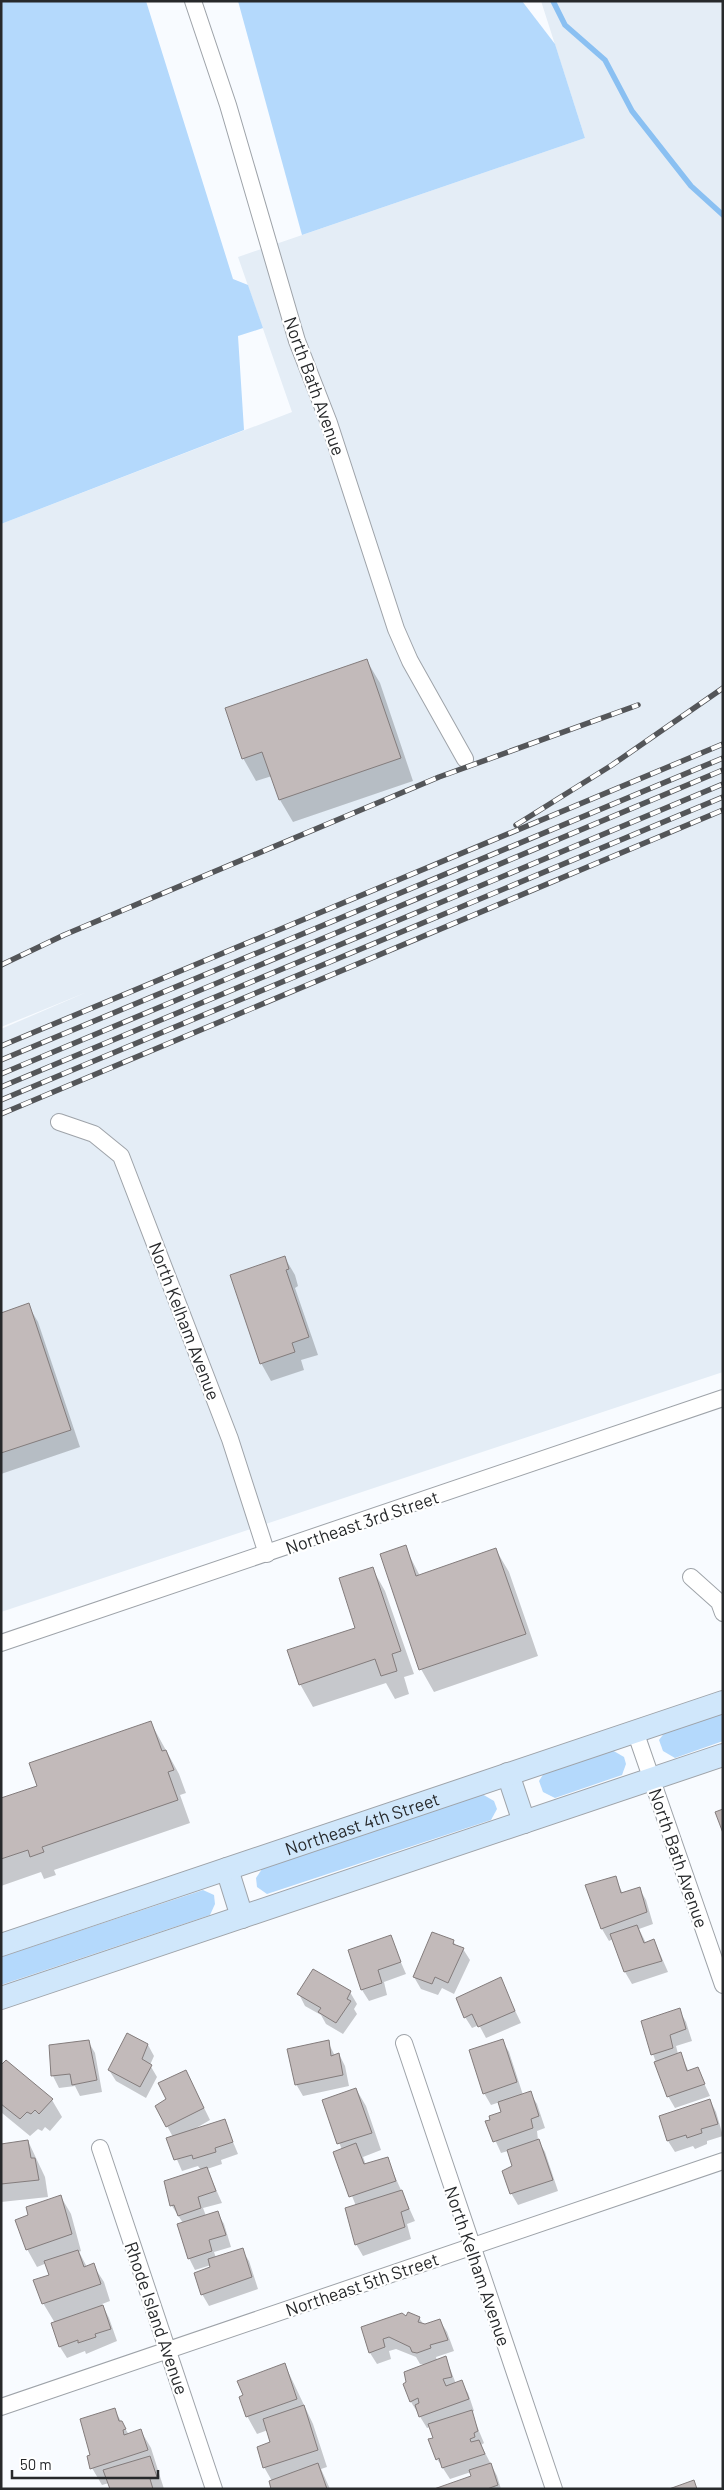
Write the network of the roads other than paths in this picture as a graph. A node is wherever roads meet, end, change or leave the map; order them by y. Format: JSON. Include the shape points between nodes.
{"nodes":[{"id":1,"x":193,"y":1,"type":"edge"},
{"id":2,"x":465,"y":759,"type":"dead end"},
{"id":3,"x":59,"y":1122,"type":"dead end"},
{"id":4,"x":723,"y":1398,"type":"edge"},
{"id":5,"x":267,"y":1554,"type":"junction"},
{"id":6,"x":691,"y":1577,"type":"dead end"},
{"id":7,"x":723,"y":1613,"type":"edge"},
{"id":8,"x":1,"y":1643,"type":"edge"},
{"id":9,"x":723,"y":1702,"type":"edge"},
{"id":10,"x":635,"y":1731,"type":"junction"},
{"id":11,"x":723,"y":1755,"type":"edge"},
{"id":12,"x":508,"y":1774,"type":"junction"},
{"id":13,"x":651,"y":1779,"type":"junction"},
{"id":14,"x":524,"y":1822,"type":"junction"},
{"id":15,"x":227,"y":1869,"type":"junction"},
{"id":16,"x":242,"y":1917,"type":"junction"},
{"id":17,"x":1,"y":1945,"type":"edge"},
{"id":18,"x":723,"y":1985,"type":"edge"},
{"id":19,"x":1,"y":1998,"type":"edge"},
{"id":20,"x":404,"y":2043,"type":"dead end"},
{"id":21,"x":100,"y":2148,"type":"dead end"},
{"id":22,"x":723,"y":2161,"type":"edge"},
{"id":23,"x":471,"y":2246,"type":"junction"},
{"id":24,"x":168,"y":2351,"type":"junction"},
{"id":25,"x":1,"y":2407,"type":"edge"},
{"id":26,"x":214,"y":2489,"type":"edge"},
{"id":27,"x":554,"y":2489,"type":"edge"}],
"edges":[{"from":1,"to":2,"type":"street","name":"North Bath Avenue","via":[[228,105],[297,341],[329,423],[396,629],[410,661]]},
{"from":3,"to":5,"type":"street","name":"North Kelham Avenue","via":[[94,1134],[121,1156],[230,1439]]},
{"from":4,"to":5,"type":"street","name":"Northeast 3rd Street"},
{"from":5,"to":8,"type":"street","name":"Northeast 3rd Street"},
{"from":6,"to":7,"type":"street","via":[[719,1602]]},
{"from":9,"to":10,"type":"main road","name":"Northeast 4th Street"},
{"from":10,"to":12,"type":"main road","name":"Northeast 4th Street"},
{"from":10,"to":13,"type":"street","name":"North Bath Avenue"},
{"from":11,"to":13,"type":"main road"},
{"from":12,"to":14,"type":"main road"},
{"from":12,"to":15,"type":"main road","name":"Northeast 4th Street"},
{"from":13,"to":14,"type":"main road"},
{"from":13,"to":18,"type":"street","name":"North Bath Avenue"},
{"from":14,"to":16,"type":"main road"},
{"from":15,"to":16,"type":"main road"},
{"from":15,"to":17,"type":"main road","name":"Northeast 4th Street"},
{"from":16,"to":19,"type":"main road"},
{"from":20,"to":23,"type":"street","name":"North Kelham Avenue"},
{"from":21,"to":24,"type":"street","name":"Rhode Island Avenue"},
{"from":22,"to":23,"type":"street","name":"Northeast 5th Street"},
{"from":23,"to":24,"type":"street","name":"Northeast 5th Street"},
{"from":23,"to":27,"type":"street","name":"North Kelham Avenue"},
{"from":24,"to":25,"type":"street","name":"Northeast 5th Street"},
{"from":24,"to":26,"type":"street","name":"Rhode Island Avenue"}]}
